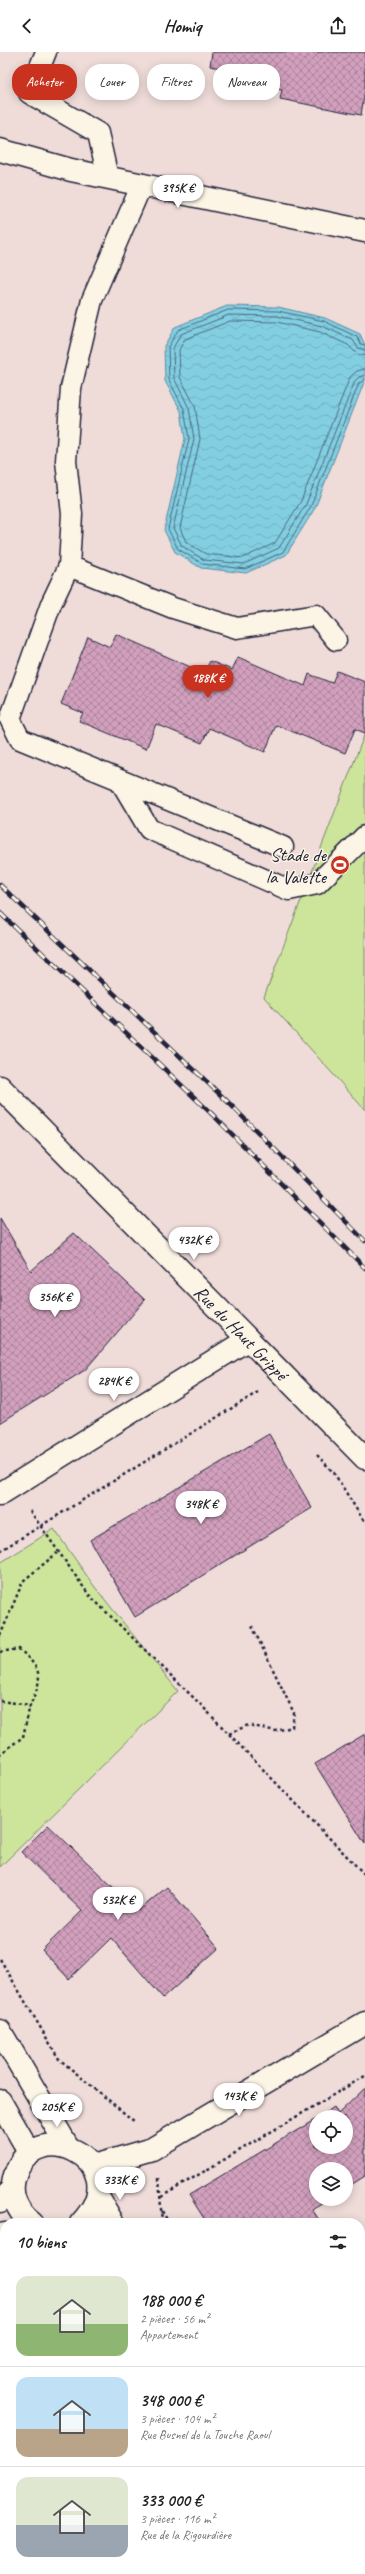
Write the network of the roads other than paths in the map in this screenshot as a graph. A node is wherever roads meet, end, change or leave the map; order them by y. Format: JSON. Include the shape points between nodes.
{"nodes":[{"id":1,"x":46,"y":52,"type":"edge"},
{"id":2,"x":0,"y":150,"type":"edge"},
{"id":3,"x":108,"y":178,"type":"junction"},
{"id":4,"x":142,"y":184,"type":"junction"},
{"id":5,"x":365,"y":231,"type":"edge"},
{"id":6,"x":69,"y":566,"type":"junction"},
{"id":7,"x":336,"y":640,"type":"dead end"},
{"id":8,"x":121,"y":782,"type":"junction"},
{"id":9,"x":365,"y":836,"type":"edge"},
{"id":10,"x":283,"y":847,"type":"dead end"},
{"id":11,"x":0,"y":1087,"type":"edge"},
{"id":12,"x":247,"y":1340,"type":"junction"},
{"id":13,"x":365,"y":1458,"type":"edge"},
{"id":14,"x":7,"y":1490,"type":"edge"},
{"id":15,"x":365,"y":2023,"type":"edge"},
{"id":16,"x":0,"y":2031,"type":"edge"},
{"id":17,"x":0,"y":2101,"type":"edge"},
{"id":18,"x":68,"y":2147,"type":"junction"},
{"id":19,"x":30,"y":2153,"type":"junction"},
{"id":20,"x":93,"y":2166,"type":"junction"},
{"id":21,"x":6,"y":2195,"type":"edge"},
{"id":22,"x":98,"y":2197,"type":"junction"},
{"id":23,"x":25,"y":2218,"type":"edge"},
{"id":24,"x":86,"y":2218,"type":"edge"},
{"id":25,"x":110,"y":2218,"type":"edge"}],
"edges":[{"from":1,"to":3,"type":"lane","via":[[28,92],[98,134]]},
{"from":2,"to":3,"type":"street"},
{"from":3,"to":4,"type":"street"},
{"from":4,"to":5,"type":"street"},
{"from":4,"to":6,"type":"lane","via":[[92,300],[71,388],[66,461],[72,514]]},
{"from":6,"to":7,"type":"lane","via":[[174,608],[237,628],[316,615]]},
{"from":6,"to":8,"type":"lane","via":[[51,604],[10,719],[20,739]]},
{"from":8,"to":9,"type":"lane","via":[[149,829],[289,890],[317,884]]},
{"from":8,"to":10,"type":"lane"},
{"from":11,"to":12,"type":"street","name":"Rue du Haut Grippé"},
{"from":12,"to":13,"type":"street","name":"Rue du Haut Grippé"},
{"from":12,"to":14,"type":"street"},
{"from":15,"to":20,"type":"street","via":[[152,2149]]},
{"from":16,"to":18,"type":"street"},
{"from":17,"to":19,"type":"street"},
{"from":18,"to":19,"type":"street","via":[[59,2144],[45,2146]]},
{"from":18,"to":20,"type":"street","via":[[85,2155]]},
{"from":19,"to":21,"type":"street","via":[[15,2173]]},
{"from":20,"to":22,"type":"street","via":[[99,2181]]},
{"from":21,"to":23,"type":"street"},
{"from":22,"to":24,"type":"street"},
{"from":22,"to":25,"type":"street"}]}
